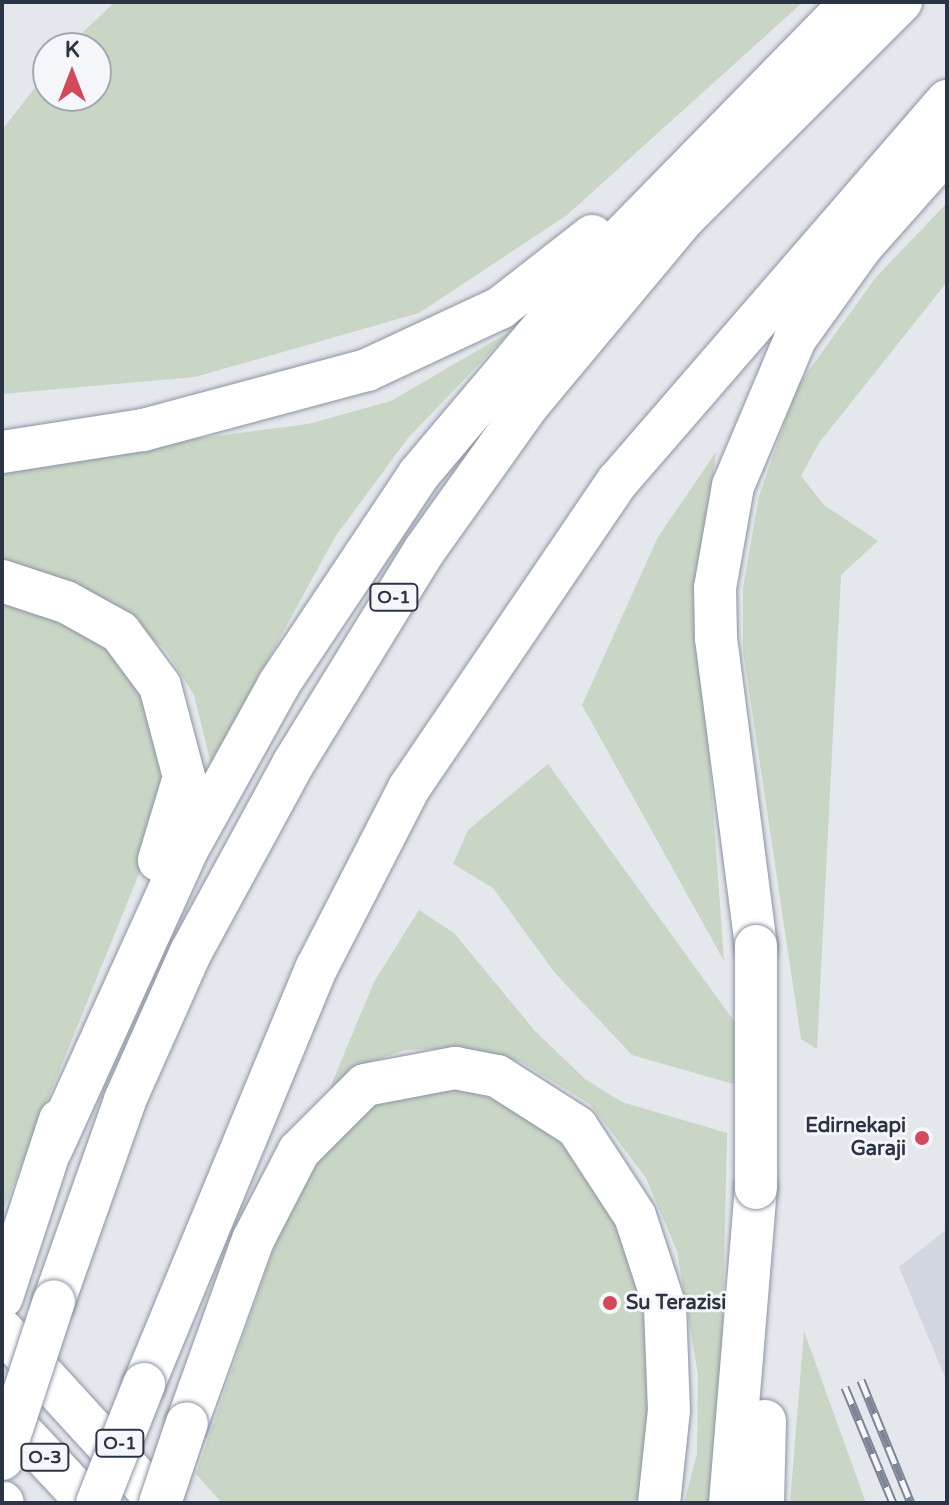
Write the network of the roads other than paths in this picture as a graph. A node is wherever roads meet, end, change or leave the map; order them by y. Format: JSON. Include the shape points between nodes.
{"nodes":[{"id":1,"x":852,"y":2,"type":"edge"},
{"id":2,"x":901,"y":2,"type":"edge"},
{"id":3,"x":947,"y":101,"type":"edge"},
{"id":4,"x":947,"y":150,"type":"edge"},
{"id":5,"x":239,"y":405,"type":"junction"},
{"id":6,"x":2,"y":428,"type":"edge"},
{"id":7,"x":2,"y":452,"type":"edge"},
{"id":8,"x":2,"y":581,"type":"edge"},
{"id":9,"x":52,"y":1148,"type":"junction"},
{"id":10,"x":756,"y":1188,"type":"junction"},
{"id":11,"x":8,"y":1281,"type":"edge"},
{"id":12,"x":2,"y":1330,"type":"edge"},
{"id":13,"x":2,"y":1411,"type":"edge"},
{"id":14,"x":2,"y":1459,"type":"edge"},
{"id":15,"x":88,"y":1503,"type":"edge"},
{"id":16,"x":97,"y":1503,"type":"edge"},
{"id":17,"x":160,"y":1503,"type":"edge"},
{"id":18,"x":659,"y":1503,"type":"edge"},
{"id":19,"x":730,"y":1503,"type":"edge"},
{"id":20,"x":763,"y":1503,"type":"edge"}],
"edges":[{"from":1,"to":5,"type":"highway","via":[[750,85],[574,253],[500,308],[367,370]]},
{"from":1,"to":9,"type":"highway","via":[[595,265],[419,474],[279,684],[193,839]]},
{"from":2,"to":14,"type":"highway","number":"O-1","bridge":true,"via":[[685,217],[529,404],[424,551],[300,751],[191,952],[125,1100]]},
{"from":3,"to":16,"type":"highway","number":"O-1","bridge":true,"via":[[618,481],[409,788],[317,967]]},
{"from":4,"to":10,"type":"highway","bridge":true,"via":[[861,247],[795,339],[733,486],[715,588],[716,638],[756,946]]},
{"from":5,"to":6,"type":"highway"},
{"from":5,"to":7,"type":"highway","via":[[81,443]]},
{"from":8,"to":9,"type":"highway","via":[[66,602],[120,632],[160,686],[181,749],[184,777],[168,838],[85,1037]]},
{"from":9,"to":11,"type":"highway"},
{"from":10,"to":19,"type":"highway"},
{"from":10,"to":20,"type":"highway"},
{"from":12,"to":17,"type":"highway"},
{"from":13,"to":15,"type":"highway","number":"O-3"},
{"from":17,"to":18,"type":"highway","bridge":true,"via":[[253,1240],[299,1151],[365,1085],[455,1068],[525,1089],[577,1127],[635,1216],[665,1307],[669,1410]]}]}
